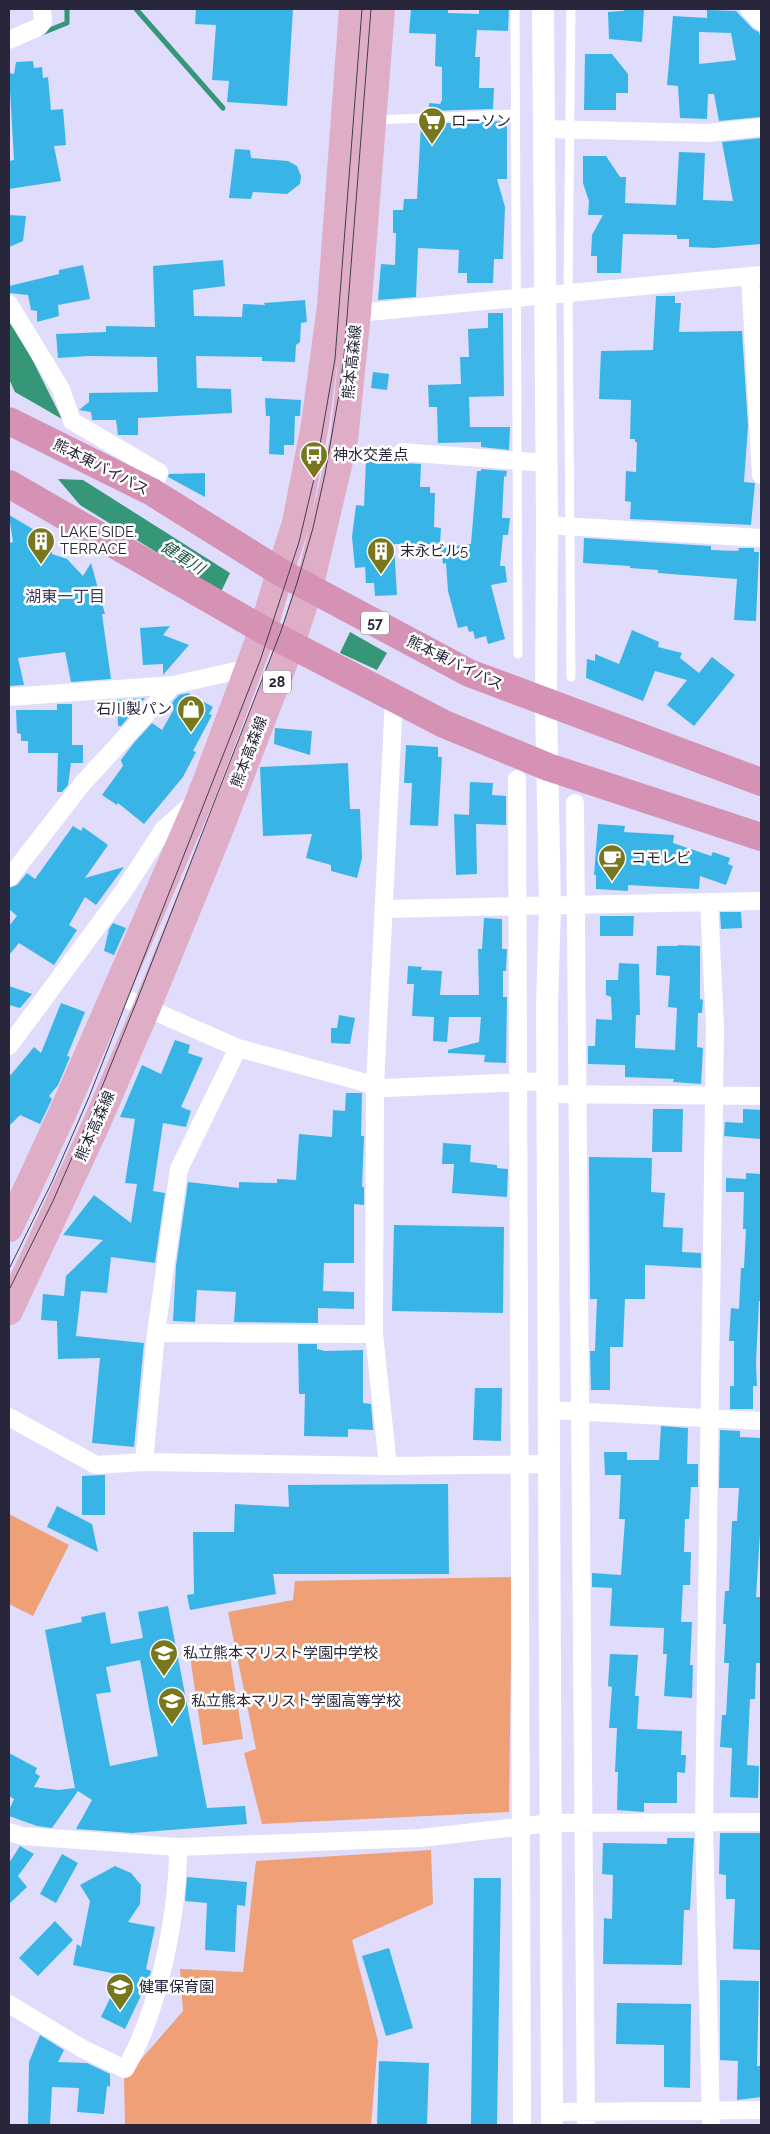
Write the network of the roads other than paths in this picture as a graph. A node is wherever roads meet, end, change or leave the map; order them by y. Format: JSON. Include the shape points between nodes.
{"nodes":[{"id":1,"x":42,"y":9,"type":"edge"},
{"id":2,"x":353,"y":9,"type":"edge"},
{"id":3,"x":381,"y":9,"type":"edge"},
{"id":4,"x":515,"y":9,"type":"edge"},
{"id":5,"x":543,"y":9,"type":"edge"},
{"id":6,"x":749,"y":9,"type":"edge"},
{"id":7,"x":571,"y":10,"type":"edge"},
{"id":8,"x":761,"y":22,"type":"edge"},
{"id":9,"x":9,"y":40,"type":"edge"},
{"id":10,"x":514,"y":114,"type":"junction"},
{"id":11,"x":372,"y":120,"type":"junction"},
{"id":12,"x":761,"y":127,"type":"edge"},
{"id":13,"x":544,"y":129,"type":"junction"},
{"id":14,"x":571,"y":130,"type":"junction"},
{"id":15,"x":756,"y":275,"type":"edge"},
{"id":16,"x":568,"y":294,"type":"junction"},
{"id":17,"x":545,"y":295,"type":"junction"},
{"id":18,"x":517,"y":298,"type":"junction"},
{"id":19,"x":9,"y":304,"type":"edge"},
{"id":20,"x":357,"y":313,"type":"junction"},
{"id":21,"x":9,"y":421,"type":"edge"},
{"id":22,"x":402,"y":452,"type":"dead end"},
{"id":23,"x":517,"y":461,"type":"junction"},
{"id":24,"x":546,"y":463,"type":"junction"},
{"id":25,"x":761,"y":475,"type":"edge"},
{"id":26,"x":9,"y":484,"type":"edge"},
{"id":27,"x":152,"y":492,"type":"junction"},
{"id":28,"x":547,"y":525,"type":"junction"},
{"id":29,"x":571,"y":526,"type":"junction"},
{"id":30,"x":761,"y":538,"type":"edge"},
{"id":31,"x":280,"y":572,"type":"junction"},
{"id":32,"x":309,"y":588,"type":"junction"},
{"id":33,"x":263,"y":630,"type":"junction"},
{"id":34,"x":291,"y":644,"type":"junction"},
{"id":35,"x":518,"y":654,"type":"dead end"},
{"id":36,"x":249,"y":668,"type":"junction"},
{"id":37,"x":571,"y":677,"type":"dead end"},
{"id":38,"x":173,"y":685,"type":"junction"},
{"id":39,"x":9,"y":697,"type":"edge"},
{"id":40,"x":394,"y":698,"type":"junction"},
{"id":41,"x":546,"y":704,"type":"junction"},
{"id":42,"x":548,"y":767,"type":"junction"},
{"id":43,"x":517,"y":779,"type":"dead end"},
{"id":44,"x":761,"y":782,"type":"edge"},
{"id":45,"x":201,"y":796,"type":"junction"},
{"id":46,"x":575,"y":803,"type":"dead end"},
{"id":47,"x":761,"y":837,"type":"edge"},
{"id":48,"x":9,"y":878,"type":"edge"},
{"id":49,"x":761,"y":901,"type":"edge"},
{"id":50,"x":709,"y":902,"type":"junction"},
{"id":51,"x":576,"y":904,"type":"junction"},
{"id":52,"x":516,"y":906,"type":"junction"},
{"id":53,"x":550,"y":906,"type":"junction"},
{"id":54,"x":384,"y":909,"type":"junction"},
{"id":55,"x":115,"y":994,"type":"junction"},
{"id":56,"x":146,"y":1007,"type":"junction"},
{"id":57,"x":9,"y":1046,"type":"edge"},
{"id":58,"x":238,"y":1048,"type":"junction"},
{"id":59,"x":517,"y":1083,"type":"junction"},
{"id":60,"x":375,"y":1085,"type":"junction"},
{"id":61,"x":548,"y":1087,"type":"junction"},
{"id":62,"x":577,"y":1095,"type":"junction"},
{"id":63,"x":714,"y":1095,"type":"junction"},
{"id":64,"x":761,"y":1096,"type":"edge"},
{"id":65,"x":9,"y":1228,"type":"edge"},
{"id":66,"x":9,"y":1311,"type":"edge"},
{"id":67,"x":156,"y":1333,"type":"junction"},
{"id":68,"x":374,"y":1334,"type":"junction"},
{"id":69,"x":549,"y":1410,"type":"junction"},
{"id":70,"x":578,"y":1412,"type":"junction"},
{"id":71,"x":9,"y":1417,"type":"edge"},
{"id":72,"x":710,"y":1418,"type":"junction"},
{"id":73,"x":761,"y":1421,"type":"edge"},
{"id":74,"x":144,"y":1462,"type":"junction"},
{"id":75,"x":519,"y":1464,"type":"junction"},
{"id":76,"x":549,"y":1464,"type":"junction"},
{"id":77,"x":388,"y":1466,"type":"junction"},
{"id":78,"x":761,"y":1822,"type":"edge"},
{"id":79,"x":551,"y":1823,"type":"junction"},
{"id":80,"x":583,"y":1823,"type":"junction"},
{"id":81,"x":704,"y":1823,"type":"junction"},
{"id":82,"x":520,"y":1827,"type":"junction"},
{"id":83,"x":9,"y":1832,"type":"edge"},
{"id":84,"x":178,"y":1847,"type":"junction"},
{"id":85,"x":9,"y":2004,"type":"edge"},
{"id":86,"x":761,"y":2110,"type":"edge"},
{"id":87,"x":711,"y":2117,"type":"edge"},
{"id":88,"x":552,"y":2118,"type":"edge"},
{"id":89,"x":586,"y":2118,"type":"edge"},
{"id":90,"x":522,"y":2125,"type":"edge"}],
"edges":[{"from":1,"to":9,"type":"street","via":[[43,22],[39,27]]},
{"from":2,"to":31,"type":"main road","name":"熊本高森線","number":"28","via":[[331,306],[315,425],[296,523]]},
{"from":3,"to":11,"type":"main road","name":"熊本高森線","number":"28"},
{"from":4,"to":10,"type":"lane"},
{"from":5,"to":13,"type":"street"},
{"from":6,"to":8,"type":"street"},
{"from":7,"to":14,"type":"lane"},
{"from":10,"to":11,"type":"lane"},
{"from":10,"to":18,"type":"lane"},
{"from":11,"to":20,"type":"main road","name":"熊本高森線","number":"28"},
{"from":12,"to":14,"type":"street","via":[[708,133]]},
{"from":13,"to":14,"type":"street"},
{"from":13,"to":17,"type":"street"},
{"from":14,"to":16,"type":"lane"},
{"from":15,"to":16,"type":"street"},
{"from":15,"to":25,"type":"street"},
{"from":16,"to":17,"type":"street"},
{"from":16,"to":29,"type":"lane"},
{"from":17,"to":18,"type":"street"},
{"from":17,"to":24,"type":"street"},
{"from":18,"to":20,"type":"street"},
{"from":18,"to":23,"type":"lane"},
{"from":19,"to":27,"type":"street","via":[[61,389],[72,420],[159,472]]},
{"from":20,"to":32,"type":"main road","name":"熊本高森線","number":"28","via":[[344,440]]},
{"from":21,"to":27,"type":"highway","name":"熊本東バイパス","number":"57"},
{"from":22,"to":23,"type":"street"},
{"from":23,"to":24,"type":"street"},
{"from":23,"to":35,"type":"lane"},
{"from":24,"to":28,"type":"street"},
{"from":26,"to":33,"type":"highway"},
{"from":27,"to":31,"type":"highway","name":"熊本東バイパス","number":"57"},
{"from":28,"to":29,"type":"street"},
{"from":28,"to":41,"type":"street"},
{"from":29,"to":30,"type":"street"},
{"from":29,"to":37,"type":"lane"},
{"from":31,"to":32,"type":"highway","name":"熊本東バイパス","number":"57"},
{"from":31,"to":33,"type":"main road","name":"熊本高森線","number":"28"},
{"from":32,"to":34,"type":"main road","name":"熊本高森線","number":"28"},
{"from":32,"to":41,"type":"highway","name":"熊本東バイパス","number":"57","via":[[469,673]]},
{"from":33,"to":34,"type":"highway"},
{"from":33,"to":36,"type":"main road","name":"熊本高森線","number":"28"},
{"from":34,"to":40,"type":"highway"},
{"from":34,"to":56,"type":"main road","name":"熊本高森線","number":"28"},
{"from":36,"to":38,"type":"street"},
{"from":36,"to":45,"type":"main road","name":"熊本高森線","number":"28"},
{"from":38,"to":39,"type":"street"},
{"from":38,"to":48,"type":"street","via":[[83,783]]},
{"from":40,"to":42,"type":"highway","via":[[444,724]]},
{"from":40,"to":54,"type":"street"},
{"from":41,"to":42,"type":"street"},
{"from":41,"to":44,"type":"highway","name":"熊本東バイパス","number":"57"},
{"from":42,"to":47,"type":"highway"},
{"from":42,"to":53,"type":"street"},
{"from":43,"to":52,"type":"street"},
{"from":45,"to":55,"type":"main road","name":"熊本高森線","number":"28"},
{"from":45,"to":57,"type":"street","via":[[163,830],[123,892]]},
{"from":46,"to":51,"type":"street"},
{"from":49,"to":50,"type":"street"},
{"from":50,"to":51,"type":"street"},
{"from":50,"to":63,"type":"street","via":[[715,1027]]},
{"from":51,"to":53,"type":"street"},
{"from":51,"to":62,"type":"street"},
{"from":52,"to":53,"type":"street"},
{"from":52,"to":54,"type":"street"},
{"from":52,"to":59,"type":"street"},
{"from":53,"to":61,"type":"street"},
{"from":54,"to":60,"type":"street"},
{"from":55,"to":56,"type":"street"},
{"from":55,"to":65,"type":"main road","name":"熊本高森線","number":"28"},
{"from":56,"to":58,"type":"street"},
{"from":56,"to":66,"type":"main road","name":"熊本高森線","number":"28","via":[[95,1127]]},
{"from":58,"to":60,"type":"street"},
{"from":58,"to":67,"type":"street","via":[[179,1169]]},
{"from":59,"to":60,"type":"street","via":[[385,1088]]},
{"from":59,"to":61,"type":"street"},
{"from":59,"to":75,"type":"street"},
{"from":60,"to":68,"type":"street"},
{"from":61,"to":62,"type":"street"},
{"from":61,"to":69,"type":"street"},
{"from":62,"to":63,"type":"street"},
{"from":62,"to":70,"type":"street"},
{"from":63,"to":64,"type":"street"},
{"from":63,"to":72,"type":"street"},
{"from":67,"to":68,"type":"street"},
{"from":67,"to":74,"type":"street"},
{"from":68,"to":77,"type":"street"},
{"from":69,"to":70,"type":"street"},
{"from":69,"to":76,"type":"street"},
{"from":70,"to":72,"type":"street"},
{"from":70,"to":80,"type":"street"},
{"from":71,"to":74,"type":"street","via":[[96,1465]]},
{"from":72,"to":73,"type":"street"},
{"from":72,"to":81,"type":"street"},
{"from":74,"to":77,"type":"street"},
{"from":75,"to":76,"type":"street"},
{"from":75,"to":77,"type":"street"},
{"from":75,"to":82,"type":"street"},
{"from":76,"to":79,"type":"street"},
{"from":78,"to":81,"type":"street"},
{"from":79,"to":80,"type":"street"},
{"from":79,"to":82,"type":"street"},
{"from":79,"to":88,"type":"street"},
{"from":80,"to":81,"type":"street"},
{"from":80,"to":89,"type":"street"},
{"from":81,"to":87,"type":"street"},
{"from":82,"to":84,"type":"street","via":[[422,1838]]},
{"from":82,"to":90,"type":"street"},
{"from":83,"to":84,"type":"street","via":[[22,1836]]},
{"from":84,"to":85,"type":"street","via":[[175,1900],[165,1956],[148,2020],[125,2068],[83,2049]]},
{"from":86,"to":87,"type":"street"},
{"from":87,"to":89,"type":"street"},
{"from":88,"to":89,"type":"street"}]}
